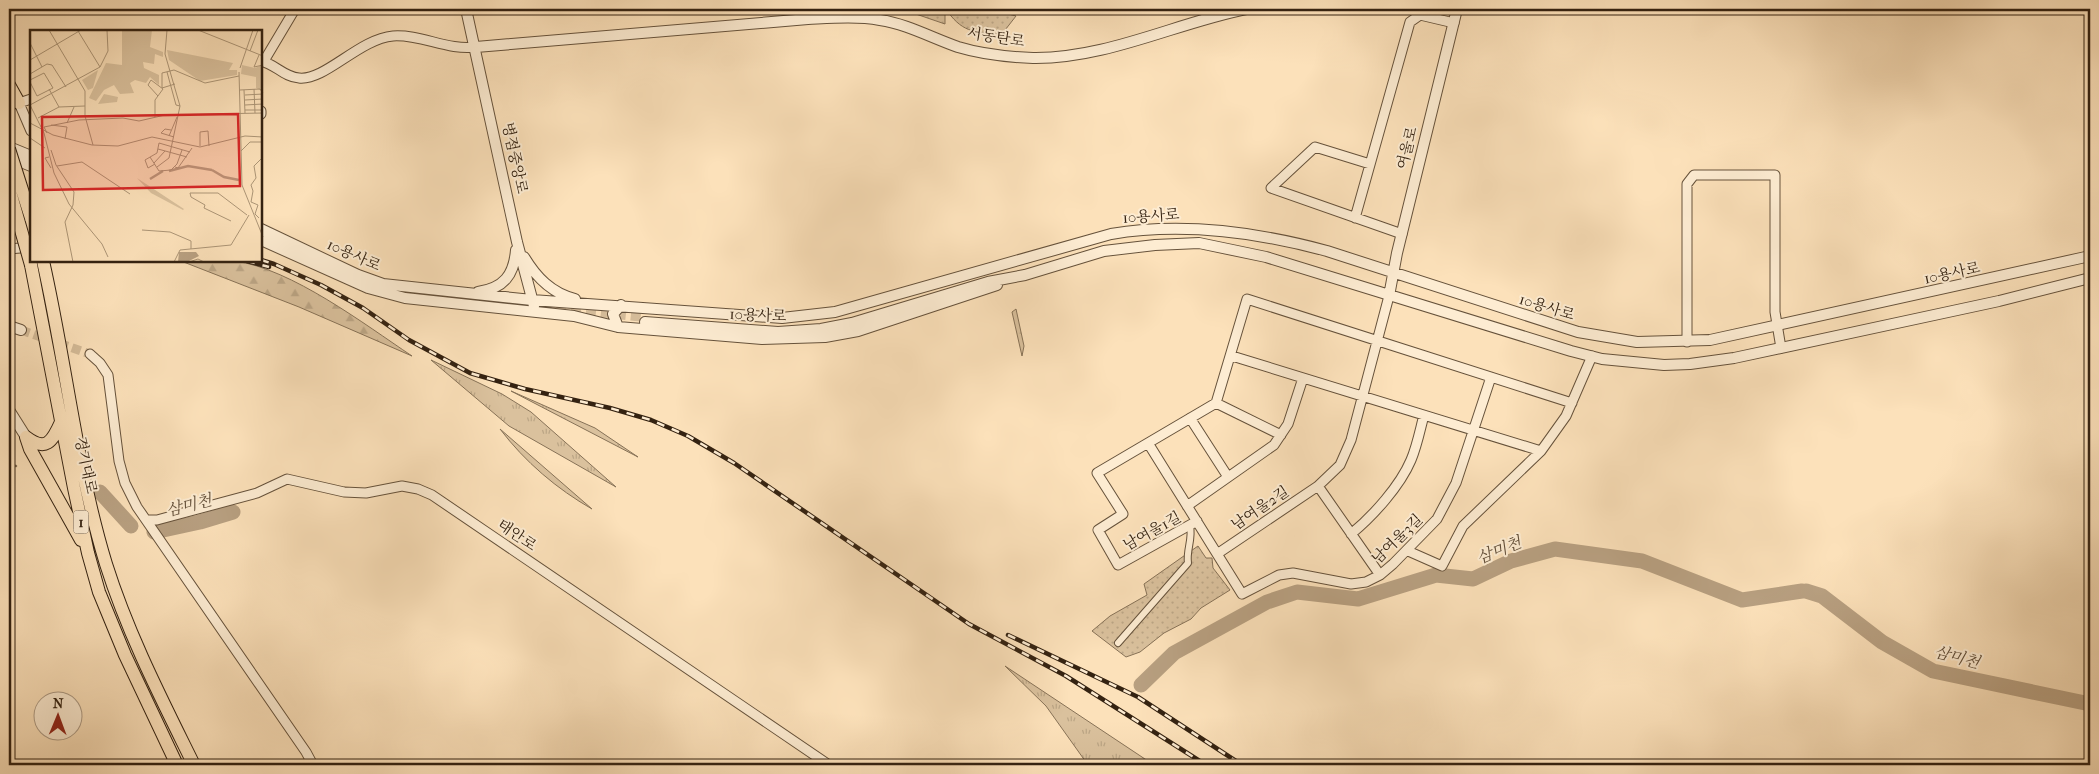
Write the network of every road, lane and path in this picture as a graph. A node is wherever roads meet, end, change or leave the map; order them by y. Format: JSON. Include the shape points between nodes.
{"nodes":[{"id":1,"x":295,"y":9,"type":"edge"},
{"id":2,"x":466,"y":9,"type":"edge"},
{"id":3,"x":1246,"y":9,"type":"edge"},
{"id":4,"x":1457,"y":9,"type":"edge"},
{"id":5,"x":1212,"y":12,"type":"edge"},
{"id":6,"x":1454,"y":23,"type":"junction"},
{"id":7,"x":476,"y":47,"type":"junction"},
{"id":8,"x":263,"y":61,"type":"edge"},
{"id":9,"x":9,"y":86,"type":"edge"},
{"id":10,"x":25,"y":101,"type":"edge"},
{"id":11,"x":30,"y":125,"type":"edge"},
{"id":12,"x":9,"y":148,"type":"edge"},
{"id":13,"x":30,"y":156,"type":"edge"},
{"id":14,"x":9,"y":158,"type":"edge"},
{"id":15,"x":1370,"y":164,"type":"junction"},
{"id":16,"x":30,"y":166,"type":"edge"},
{"id":17,"x":9,"y":188,"type":"edge"},
{"id":18,"x":30,"y":215,"type":"edge"},
{"id":19,"x":1355,"y":218,"type":"junction"},
{"id":20,"x":262,"y":229,"type":"edge"},
{"id":21,"x":1402,"y":234,"type":"junction"},
{"id":22,"x":262,"y":240,"type":"edge"},
{"id":23,"x":517,"y":242,"type":"junction"},
{"id":24,"x":30,"y":246,"type":"edge"},
{"id":25,"x":30,"y":247,"type":"edge"},
{"id":26,"x":9,"y":249,"type":"edge"},
{"id":27,"x":2090,"y":256,"type":"edge"},
{"id":28,"x":36,"y":263,"type":"edge"},
{"id":29,"x":1002,"y":266,"type":"junction"},
{"id":30,"x":1393,"y":274,"type":"junction"},
{"id":31,"x":2090,"y":278,"type":"edge"},
{"id":32,"x":1007,"y":280,"type":"junction"},
{"id":33,"x":455,"y":293,"type":"junction"},
{"id":34,"x":1389,"y":296,"type":"junction"},
{"id":35,"x":532,"y":300,"type":"junction"},
{"id":36,"x":593,"y":304,"type":"junction"},
{"id":37,"x":621,"y":305,"type":"junction"},
{"id":38,"x":535,"y":312,"type":"junction"},
{"id":39,"x":9,"y":326,"type":"edge"},
{"id":40,"x":618,"y":327,"type":"junction"},
{"id":41,"x":1778,"y":327,"type":"junction"},
{"id":42,"x":21,"y":330,"type":"tunnel mouth"},
{"id":43,"x":1378,"y":341,"type":"junction"},
{"id":44,"x":1687,"y":342,"type":"junction"},
{"id":45,"x":1781,"y":348,"type":"junction"},
{"id":46,"x":90,"y":354,"type":"tunnel mouth"},
{"id":47,"x":1232,"y":356,"type":"junction"},
{"id":48,"x":1592,"y":356,"type":"junction"},
{"id":49,"x":1491,"y":377,"type":"junction"},
{"id":50,"x":1303,"y":378,"type":"junction"},
{"id":51,"x":1363,"y":396,"type":"junction"},
{"id":52,"x":1216,"y":403,"type":"junction"},
{"id":53,"x":1572,"y":403,"type":"junction"},
{"id":54,"x":9,"y":410,"type":"edge"},
{"id":55,"x":1424,"y":415,"type":"junction"},
{"id":56,"x":1190,"y":418,"type":"junction"},
{"id":57,"x":61,"y":422,"type":"junction"},
{"id":58,"x":1475,"y":431,"type":"junction"},
{"id":59,"x":1281,"y":435,"type":"junction"},
{"id":60,"x":26,"y":437,"type":"junction"},
{"id":61,"x":1148,"y":443,"type":"junction"},
{"id":62,"x":1541,"y":451,"type":"junction"},
{"id":63,"x":1228,"y":478,"type":"junction"},
{"id":64,"x":1318,"y":486,"type":"junction"},
{"id":65,"x":1187,"y":506,"type":"junction"},
{"id":66,"x":147,"y":520,"type":"junction"},
{"id":67,"x":1193,"y":523,"type":"junction"},
{"id":68,"x":1351,"y":534,"type":"junction"},
{"id":69,"x":1408,"y":551,"type":"junction"},
{"id":70,"x":88,"y":553,"type":"junction"},
{"id":71,"x":1217,"y":554,"type":"junction"},
{"id":72,"x":1380,"y":576,"type":"junction"},
{"id":73,"x":1118,"y":643,"type":"dead end"},
{"id":74,"x":177,"y":765,"type":"edge"},
{"id":75,"x":194,"y":765,"type":"edge"},
{"id":76,"x":313,"y":765,"type":"edge"},
{"id":77,"x":829,"y":765,"type":"edge"}],
"edges":[{"from":1,"to":8,"type":"street"},
{"from":2,"to":7,"type":"street","name":"병점중앙로"},
{"from":3,"to":5,"type":"street","name":"서동탄로"},
{"from":4,"to":6,"type":"street","name":"여울로"},
{"from":5,"to":7,"type":"street","name":"서동탄로","via":[[1100,49],[1034,58],[960,47],[897,24],[863,18],[808,19]]},
{"from":6,"to":15,"type":"street","via":[[1420,15],[1410,22]]},
{"from":6,"to":21,"type":"street","name":"여울로"},
{"from":7,"to":8,"type":"street","via":[[457,48],[412,37],[393,36],[378,39],[321,72],[300,79],[288,76]]},
{"from":7,"to":23,"type":"street","name":"병점중앙로"},
{"from":9,"to":10,"type":"main road"},
{"from":10,"to":11,"type":"street"},
{"from":12,"to":13,"type":"street"},
{"from":12,"to":18,"type":"main road","bridge":true},
{"from":14,"to":16,"type":"street"},
{"from":15,"to":19,"type":"street"},
{"from":15,"to":19,"type":"street","via":[[1315,147],[1271,188]]},
{"from":17,"to":24,"type":"main road","name":"경기대로","number":"1","bridge":true},
{"from":19,"to":21,"type":"street"},
{"from":20,"to":33,"type":"street","name":"10용사로","via":[[358,276],[383,284]]},
{"from":21,"to":30,"type":"street","name":"여울로"},
{"from":22,"to":38,"type":"street","name":"10용사로","via":[[378,291],[429,302]]},
{"from":23,"to":33,"type":"street","via":[[515,266],[506,279],[492,289]]},
{"from":23,"to":35,"type":"street","name":"병점중앙로"},
{"from":23,"to":36,"type":"street","via":[[533,271],[549,287],[564,296]]},
{"from":25,"to":26,"type":"street"},
{"from":27,"to":41,"type":"street","name":"10용사로"},
{"from":28,"to":57,"type":"main road","name":"경기대로","number":"1"},
{"from":28,"to":75,"type":"main road","name":"경기대로","number":"1","via":[[46,276],[80,454],[106,564],[143,658]]},
{"from":29,"to":30,"type":"street","name":"10용사로","via":[[1111,234],[1169,228],[1213,230],[1295,242]]},
{"from":29,"to":32,"type":"street","name":"10용사로","via":[[986,276],[822,323],[779,327],[645,319],[748,331],[821,329],[852,323],[988,282]]},
{"from":29,"to":37,"type":"street","name":"10용사로","via":[[835,312],[808,316],[755,317]]},
{"from":30,"to":34,"type":"street","name":"여울로"},
{"from":30,"to":44,"type":"street","name":"10용사로","via":[[1578,332],[1637,342]]},
{"from":31,"to":45,"type":"street","name":"10용사로"},
{"from":32,"to":34,"type":"street","name":"10용사로","via":[[1104,251],[1199,243],[1266,257]]},
{"from":32,"to":40,"type":"street","name":"10용사로","via":[[858,330],[825,337],[762,340]]},
{"from":33,"to":35,"type":"street","name":"10용사로"},
{"from":34,"to":43,"type":"street","name":"남여울2길"},
{"from":34,"to":48,"type":"street","name":"10용사로"},
{"from":35,"to":36,"type":"street","name":"10용사로"},
{"from":35,"to":38,"type":"street","name":"병점중앙로"},
{"from":36,"to":37,"type":"street","name":"10용사로"},
{"from":37,"to":40,"type":"street","via":[[613,314]]},
{"from":38,"to":40,"type":"street","name":"10용사로","via":[[574,316]]},
{"from":39,"to":42,"type":"street"},
{"from":41,"to":44,"type":"street","name":"10용사로"},
{"from":41,"to":44,"type":"street","via":[[1776,175],[1694,175],[1687,184]]},
{"from":41,"to":45,"type":"street"},
{"from":43,"to":47,"type":"street","via":[[1247,299]]},
{"from":43,"to":49,"type":"street"},
{"from":43,"to":51,"type":"street","name":"남여울2길"},
{"from":45,"to":48,"type":"street","name":"10용사로","via":[[1690,364],[1636,363]]},
{"from":46,"to":66,"type":"street","via":[[108,375],[124,483]]},
{"from":47,"to":50,"type":"street"},
{"from":47,"to":52,"type":"street"},
{"from":48,"to":53,"type":"street"},
{"from":49,"to":53,"type":"street"},
{"from":49,"to":58,"type":"street","name":"남여울3길"},
{"from":50,"to":51,"type":"street"},
{"from":50,"to":59,"type":"street","name":"남여울1길","via":[[1288,424]]},
{"from":51,"to":55,"type":"street"},
{"from":51,"to":64,"type":"street","name":"남여울2길","via":[[1346,454],[1340,465]]},
{"from":52,"to":56,"type":"street","name":"남여울1길"},
{"from":52,"to":59,"type":"street"},
{"from":53,"to":62,"type":"street"},
{"from":54,"to":60,"type":"street"},
{"from":55,"to":58,"type":"street"},
{"from":55,"to":68,"type":"street","via":[[1411,461],[1388,496]]},
{"from":56,"to":61,"type":"street","name":"남여울1길"},
{"from":56,"to":63,"type":"street"},
{"from":57,"to":60,"type":"main road","via":[[50,442],[33,442]]},
{"from":57,"to":70,"type":"main road","name":"경기대로","number":"1"},
{"from":58,"to":62,"type":"street"},
{"from":58,"to":69,"type":"street","name":"남여울3길","via":[[1456,483],[1437,519]]},
{"from":59,"to":63,"type":"street","name":"남여울1길","via":[[1274,445]]},
{"from":60,"to":70,"type":"main road"},
{"from":61,"to":65,"type":"street","name":"남여울1길"},
{"from":61,"to":67,"type":"street","name":"남여울1길","via":[[1097,473],[1123,514],[1098,530],[1118,565]]},
{"from":62,"to":69,"type":"street","via":[[1463,526],[1442,566]]},
{"from":63,"to":65,"type":"street","name":"남여울1길"},
{"from":64,"to":68,"type":"street"},
{"from":64,"to":71,"type":"street","name":"남여울2길"},
{"from":65,"to":67,"type":"street","name":"남여울1길"},
{"from":66,"to":76,"type":"street"},
{"from":66,"to":77,"type":"street","name":"태안로","via":[[257,493],[287,479],[344,492],[366,493],[402,486],[418,489]]},
{"from":67,"to":71,"type":"street","name":"남여울1길"},
{"from":67,"to":73,"type":"street","via":[[1188,563]]},
{"from":68,"to":72,"type":"street"},
{"from":69,"to":72,"type":"street","name":"남여울3길"},
{"from":70,"to":74,"type":"main road","name":"경기대로","number":"1","via":[[110,619]]},
{"from":71,"to":72,"type":"street","name":"남여울3길","via":[[1242,594],[1279,575],[1307,574],[1351,584]]}]}
